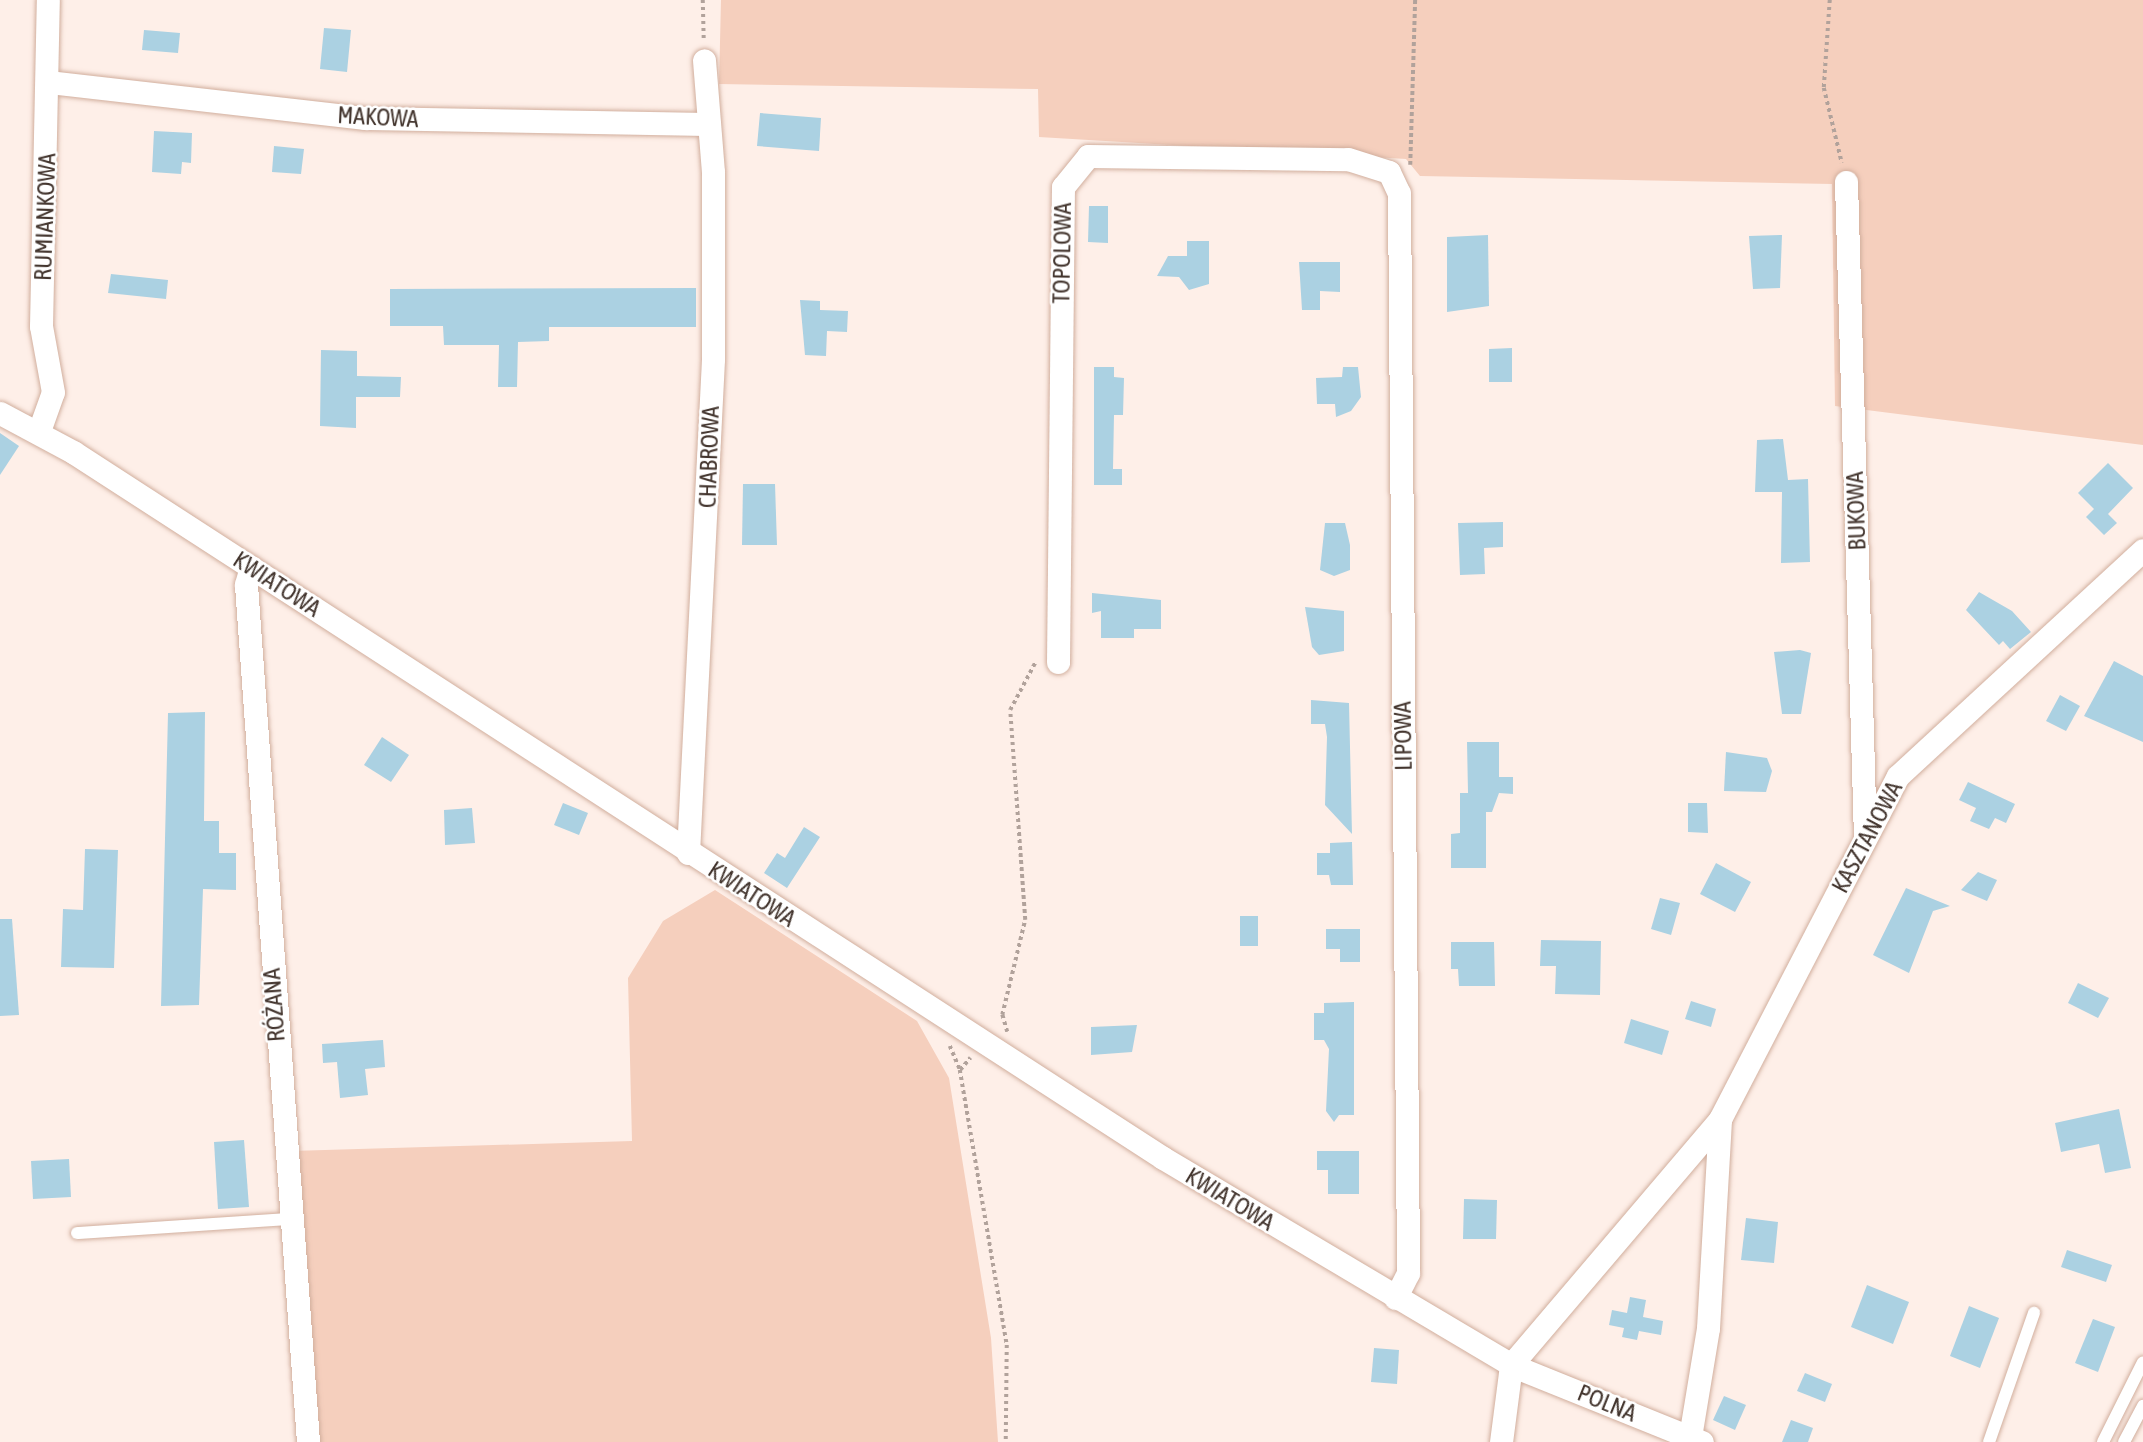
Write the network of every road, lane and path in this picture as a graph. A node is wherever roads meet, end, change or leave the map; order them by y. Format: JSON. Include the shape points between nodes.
{"nodes":[{"id":1,"x":48,"y":0,"type":"edge"},
{"id":2,"x":703,"y":0,"type":"edge"},
{"id":3,"x":1415,"y":0,"type":"edge"},
{"id":4,"x":1830,"y":0,"type":"edge"},
{"id":5,"x":704,"y":60,"type":"joint"},
{"id":6,"x":48,"y":82,"type":"junction"},
{"id":7,"x":709,"y":124,"type":"junction"},
{"id":8,"x":1846,"y":182,"type":"joint"},
{"id":9,"x":1394,"y":183,"type":"junction"},
{"id":10,"x":0,"y":413,"type":"edge"},
{"id":11,"x":39,"y":431,"type":"junction"},
{"id":12,"x":2141,"y":554,"type":"edge"},
{"id":13,"x":251,"y":567,"type":"junction"},
{"id":14,"x":1059,"y":630,"type":"junction"},
{"id":15,"x":1058,"y":662,"type":"dead end"},
{"id":16,"x":1866,"y":840,"type":"junction"},
{"id":17,"x":688,"y":853,"type":"junction"},
{"id":18,"x":935,"y":1012,"type":"junction"},
{"id":19,"x":1017,"y":1064,"type":"junction"},
{"id":20,"x":1720,"y":1119,"type":"junction"},
{"id":21,"x":290,"y":1219,"type":"junction"},
{"id":22,"x":77,"y":1233,"type":"dead end"},
{"id":23,"x":1395,"y":1298,"type":"junction"},
{"id":24,"x":2034,"y":1313,"type":"dead end"},
{"id":25,"x":2143,"y":1362,"type":"edge"},
{"id":26,"x":1511,"y":1365,"type":"junction"},
{"id":27,"x":2143,"y":1406,"type":"edge"},
{"id":28,"x":1696,"y":1439,"type":"edge"},
{"id":29,"x":308,"y":1442,"type":"edge"},
{"id":30,"x":1006,"y":1442,"type":"edge"},
{"id":31,"x":1501,"y":1442,"type":"edge"},
{"id":32,"x":1989,"y":1442,"type":"edge"},
{"id":33,"x":2103,"y":1442,"type":"edge"},
{"id":34,"x":2124,"y":1442,"type":"edge"}],
"edges":[{"from":1,"to":6,"type":"street","name":"RUMIANKOWA"},
{"from":2,"to":5,"type":"path"},
{"from":3,"to":9,"type":"path","via":[[1412,160]]},
{"from":4,"to":8,"type":"path","via":[[1824,88]]},
{"from":5,"to":7,"type":"street","name":"CHABROWA"},
{"from":6,"to":7,"type":"street","name":"MAKOWA","via":[[365,118]]},
{"from":6,"to":11,"type":"street","name":"RUMIANKOWA","via":[[41,326],[53,393]]},
{"from":7,"to":17,"type":"street","name":"CHABROWA","via":[[713,359]]},
{"from":8,"to":16,"type":"street","name":"BUKOWA"},
{"from":9,"to":14,"type":"street","name":"TOPOLOWA","via":[[1348,159],[1088,156],[1063,187]]},
{"from":9,"to":23,"type":"street","name":"LIPOWA","via":[[1408,1273]]},
{"from":10,"to":11,"type":"street","name":"KWIATOWA"},
{"from":11,"to":13,"type":"street","name":"KWIATOWA"},
{"from":12,"to":16,"type":"street","name":"KASZTANOWA","via":[[1898,776]]},
{"from":13,"to":17,"type":"street","name":"KWIATOWA"},
{"from":13,"to":21,"type":"street","name":"RÓŻANA","via":[[246,585]]},
{"from":14,"to":15,"type":"street","name":"TOPOLOWA"},
{"from":14,"to":19,"type":"path","via":[[1010,710],[1025,920],[1002,1015]]},
{"from":16,"to":20,"type":"street","name":"KASZTANOWA"},
{"from":17,"to":18,"type":"street","name":"KWIATOWA"},
{"from":18,"to":19,"type":"street","name":"KWIATOWA"},
{"from":18,"to":30,"type":"path","via":[[960,1070],[1007,1345]]},
{"from":19,"to":23,"type":"street","name":"KWIATOWA"},
{"from":20,"to":26,"type":"street","name":"KASZTANOWA"},
{"from":20,"to":28,"type":"street","name":"KASZTANOWA","via":[[1708,1328]]},
{"from":21,"to":22,"type":"lane"},
{"from":21,"to":29,"type":"street","name":"RÓŻANA"},
{"from":23,"to":26,"type":"street","name":"KWIATOWA"},
{"from":24,"to":32,"type":"lane"},
{"from":25,"to":33,"type":"lane"},
{"from":26,"to":28,"type":"street","name":"POLNA"},
{"from":26,"to":31,"type":"street"},
{"from":27,"to":34,"type":"lane"}]}
